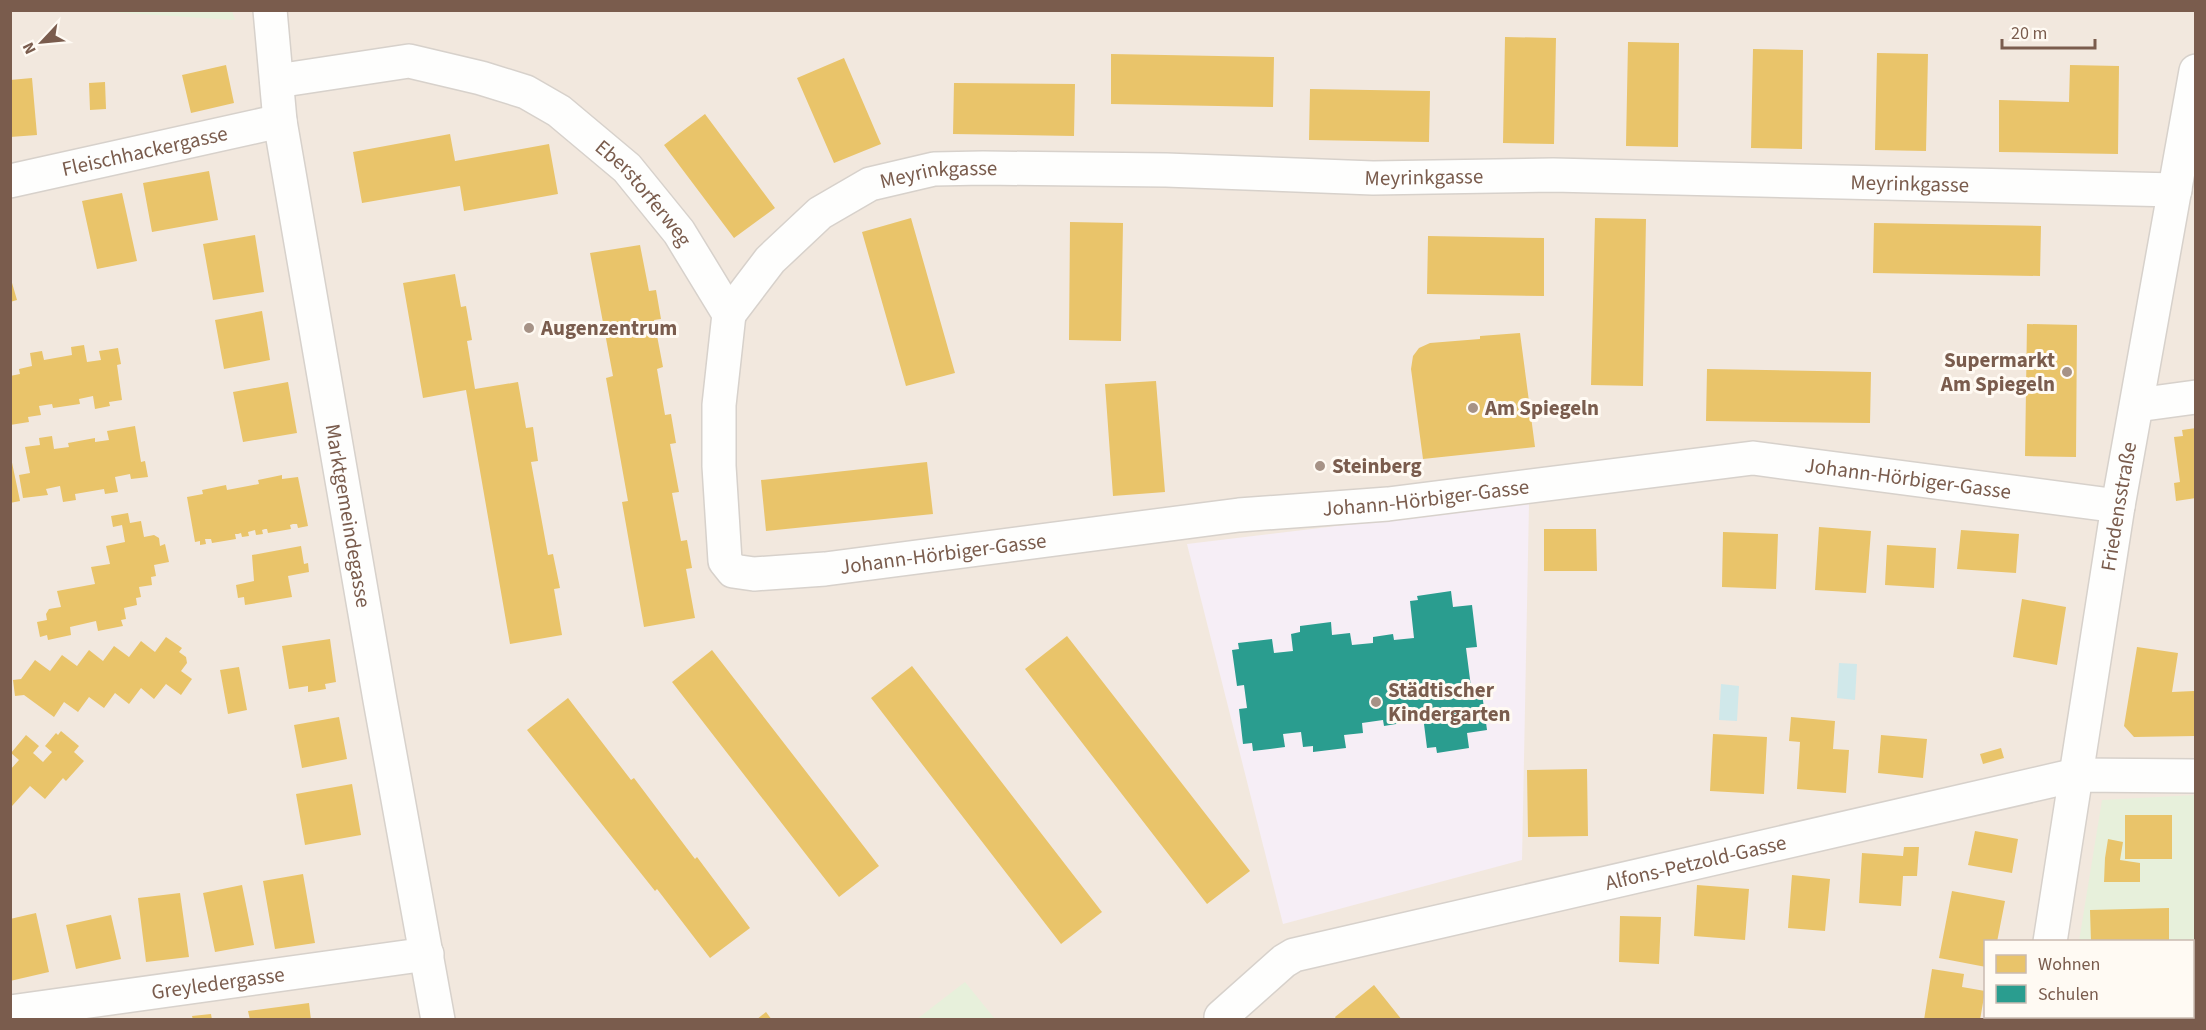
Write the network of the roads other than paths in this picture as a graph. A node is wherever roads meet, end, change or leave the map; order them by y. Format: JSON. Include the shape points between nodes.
{"nodes":[{"id":1,"x":270,"y":10,"type":"edge"},
{"id":2,"x":2196,"y":71,"type":"edge"},
{"id":3,"x":277,"y":81,"type":"junction"},
{"id":4,"x":280,"y":121,"type":"junction"},
{"id":5,"x":10,"y":181,"type":"edge"},
{"id":6,"x":2175,"y":190,"type":"junction"},
{"id":7,"x":729,"y":314,"type":"junction"},
{"id":8,"x":2196,"y":397,"type":"edge"},
{"id":9,"x":2137,"y":405,"type":"junction"},
{"id":10,"x":2118,"y":506,"type":"junction"},
{"id":11,"x":2076,"y":775,"type":"junction"},
{"id":12,"x":2196,"y":776,"type":"edge"},
{"id":13,"x":2050,"y":940,"type":"edge"},
{"id":14,"x":427,"y":954,"type":"junction"},
{"id":15,"x":10,"y":1012,"type":"edge"},
{"id":16,"x":1221,"y":1017,"type":"dead end"},
{"id":17,"x":438,"y":1020,"type":"edge"}],
"edges":[{"from":1,"to":3,"type":"street","name":"Marktgemeindegasse"},
{"from":2,"to":6,"type":"street","name":"Friedensstraße"},
{"from":3,"to":4,"type":"street","name":"Marktgemeindegasse"},
{"from":3,"to":7,"type":"street","name":"Eberstorferweg","via":[[410,61],[526,92],[568,117],[627,168],[679,232]]},
{"from":4,"to":5,"type":"street","name":"Fleischhackergasse"},
{"from":4,"to":14,"type":"street","name":"Marktgemeindegasse"},
{"from":6,"to":7,"type":"street","name":"Meyrinkgasse","via":[[1562,175],[1373,178],[1166,170],[934,169],[870,184],[820,213],[770,260]]},
{"from":6,"to":9,"type":"street","name":"Friedensstraße"},
{"from":7,"to":10,"type":"street","name":"Johann-Hörbiger-Gasse","via":[[719,405],[725,561],[733,571],[754,574],[825,569],[1229,516],[1388,504],[1753,458]]},
{"from":8,"to":9,"type":"street"},
{"from":9,"to":10,"type":"street","name":"Friedensstraße"},
{"from":10,"to":11,"type":"street","name":"Friedensstraße"},
{"from":11,"to":12,"type":"street","name":"Alfons-Petzold-Gasse"},
{"from":11,"to":13,"type":"street","name":"Friedensstraße"},
{"from":11,"to":16,"type":"street","name":"Alfons-Petzold-Gasse","via":[[1294,955]]},
{"from":14,"to":15,"type":"street","name":"Greyledergasse"},
{"from":14,"to":17,"type":"street","name":"Marktgemeindegasse"}]}
